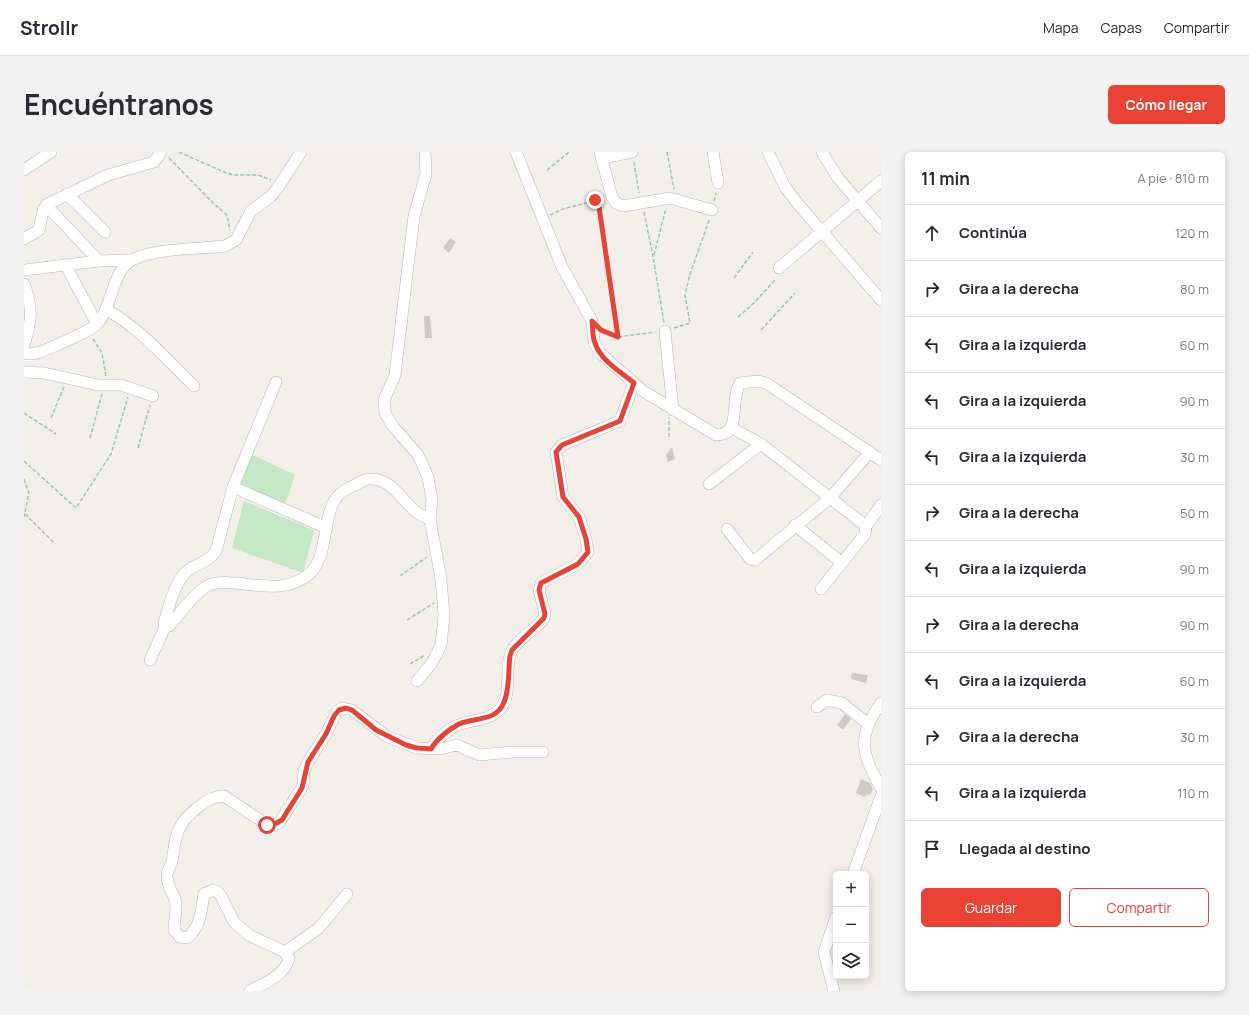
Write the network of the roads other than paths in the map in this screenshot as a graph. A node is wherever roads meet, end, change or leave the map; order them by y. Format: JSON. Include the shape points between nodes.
{"nodes":[{"id":1,"x":51,"y":152,"type":"edge"},
{"id":2,"x":301,"y":152,"type":"edge"},
{"id":3,"x":425,"y":152,"type":"edge"},
{"id":4,"x":516,"y":152,"type":"edge"},
{"id":5,"x":713,"y":152,"type":"edge"},
{"id":6,"x":768,"y":152,"type":"edge"},
{"id":7,"x":822,"y":152,"type":"edge"},
{"id":8,"x":164,"y":155,"type":"edge"},
{"id":9,"x":602,"y":155,"type":"edge"},
{"id":10,"x":633,"y":156,"type":"edge"},
{"id":11,"x":24,"y":170,"type":"edge"},
{"id":12,"x":881,"y":181,"type":"edge"},
{"id":13,"x":718,"y":183,"type":"road end"},
{"id":14,"x":67,"y":194,"type":"junction"},
{"id":15,"x":857,"y":202,"type":"junction"},
{"id":16,"x":46,"y":205,"type":"junction"},
{"id":17,"x":712,"y":210,"type":"road end"},
{"id":18,"x":881,"y":228,"type":"edge"},
{"id":19,"x":105,"y":232,"type":"dead end"},
{"id":20,"x":822,"y":232,"type":"junction"},
{"id":21,"x":24,"y":238,"type":"edge"},
{"id":22,"x":130,"y":260,"type":"junction"},
{"id":23,"x":99,"y":261,"type":"junction"},
{"id":24,"x":66,"y":266,"type":"junction"},
{"id":25,"x":779,"y":268,"type":"dead end"},
{"id":26,"x":24,"y":270,"type":"edge"},
{"id":27,"x":24,"y":284,"type":"edge"},
{"id":28,"x":881,"y":300,"type":"edge"},
{"id":29,"x":107,"y":310,"type":"junction"},
{"id":30,"x":92,"y":327,"type":"junction"},
{"id":31,"x":665,"y":330,"type":"road end"},
{"id":32,"x":24,"y":345,"type":"edge"},
{"id":33,"x":24,"y":353,"type":"edge"},
{"id":34,"x":24,"y":372,"type":"edge"},
{"id":35,"x":276,"y":382,"type":"dead end"},
{"id":36,"x":634,"y":383,"type":"junction"},
{"id":37,"x":194,"y":386,"type":"dead end"},
{"id":38,"x":153,"y":396,"type":"road end"},
{"id":39,"x":671,"y":409,"type":"junction"},
{"id":40,"x":732,"y":428,"type":"junction"},
{"id":41,"x":761,"y":444,"type":"junction"},
{"id":42,"x":870,"y":452,"type":"junction"},
{"id":43,"x":881,"y":460,"type":"edge"},
{"id":44,"x":709,"y":484,"type":"dead end"},
{"id":45,"x":233,"y":487,"type":"junction"},
{"id":46,"x":830,"y":498,"type":"junction"},
{"id":47,"x":881,"y":505,"type":"edge"},
{"id":48,"x":430,"y":519,"type":"junction"},
{"id":49,"x":795,"y":525,"type":"junction"},
{"id":50,"x":866,"y":526,"type":"junction"},
{"id":51,"x":327,"y":528,"type":"junction"},
{"id":52,"x":727,"y":529,"type":"dead end"},
{"id":53,"x":842,"y":563,"type":"junction"},
{"id":54,"x":821,"y":589,"type":"dead end"},
{"id":55,"x":165,"y":627,"type":"junction"},
{"id":56,"x":150,"y":660,"type":"dead end"},
{"id":57,"x":417,"y":681,"type":"dead end"},
{"id":58,"x":881,"y":703,"type":"edge"},
{"id":59,"x":817,"y":707,"type":"dead end"},
{"id":60,"x":868,"y":724,"type":"junction"},
{"id":61,"x":431,"y":749,"type":"junction"},
{"id":62,"x":543,"y":752,"type":"dead end"},
{"id":63,"x":881,"y":788,"type":"edge"},
{"id":64,"x":881,"y":796,"type":"edge"},
{"id":65,"x":854,"y":871,"type":"edge"},
{"id":66,"x":347,"y":894,"type":"dead end"},
{"id":67,"x":833,"y":925,"type":"edge"},
{"id":68,"x":285,"y":952,"type":"junction"},
{"id":69,"x":250,"y":991,"type":"edge"},
{"id":70,"x":834,"y":991,"type":"edge"}],
"edges":[{"from":1,"to":11,"type":"street"},
{"from":2,"to":22,"type":"street","via":[[271,196],[251,210],[236,240],[225,246],[145,254]]},
{"from":3,"to":48,"type":"street","via":[[426,174],[414,216],[396,369],[384,400],[385,413],[418,455],[428,477],[432,500]]},
{"from":4,"to":36,"type":"street","via":[[562,267],[592,321],[594,342],[600,353]]},
{"from":5,"to":13,"type":"street"},
{"from":6,"to":20,"type":"street","via":[[785,187]]},
{"from":7,"to":15,"type":"street"},
{"from":8,"to":14,"type":"street","via":[[147,165],[108,175]]},
{"from":9,"to":10,"type":"street"},
{"from":9,"to":17,"type":"street","via":[[616,203],[623,206],[670,198]]},
{"from":12,"to":15,"type":"street"},
{"from":14,"to":16,"type":"street"},
{"from":14,"to":19,"type":"street"},
{"from":15,"to":18,"type":"street"},
{"from":15,"to":20,"type":"street"},
{"from":16,"to":21,"type":"street","via":[[38,230]]},
{"from":16,"to":23,"type":"street"},
{"from":20,"to":25,"type":"street"},
{"from":20,"to":28,"type":"street"},
{"from":22,"to":23,"type":"street"},
{"from":22,"to":29,"type":"street","via":[[110,293]]},
{"from":23,"to":24,"type":"street"},
{"from":24,"to":26,"type":"street"},
{"from":24,"to":30,"type":"street"},
{"from":27,"to":32,"type":"street","via":[[32,310]]},
{"from":29,"to":30,"type":"street"},
{"from":29,"to":37,"type":"street","via":[[143,336]]},
{"from":30,"to":33,"type":"street","via":[[41,352]]},
{"from":31,"to":39,"type":"street"},
{"from":34,"to":38,"type":"street","via":[[44,373],[104,385],[121,385]]},
{"from":35,"to":45,"type":"street"},
{"from":36,"to":39,"type":"street"},
{"from":36,"to":61,"type":"street","via":[[620,421],[562,445],[556,452],[563,497],[579,517],[588,552],[578,564],[541,583],[539,590],[544,618],[517,645],[510,656],[504,703],[496,713],[482,720],[458,724],[434,743]]},
{"from":39,"to":40,"type":"street","via":[[716,435],[728,433]]},
{"from":40,"to":41,"type":"street"},
{"from":40,"to":42,"type":"street","via":[[735,390],[740,383],[758,381],[766,383]]},
{"from":41,"to":44,"type":"street"},
{"from":41,"to":46,"type":"street"},
{"from":42,"to":43,"type":"street"},
{"from":42,"to":46,"type":"street"},
{"from":45,"to":51,"type":"street"},
{"from":45,"to":55,"type":"street","via":[[216,551],[211,559],[186,572],[180,580],[164,623]]},
{"from":46,"to":49,"type":"street"},
{"from":46,"to":50,"type":"street"},
{"from":47,"to":50,"type":"street"},
{"from":48,"to":51,"type":"street","via":[[421,517],[382,480],[368,479],[346,489],[334,501]]},
{"from":48,"to":57,"type":"street","via":[[444,616],[441,645]]},
{"from":49,"to":52,"type":"street","via":[[755,560]]},
{"from":49,"to":53,"type":"street"},
{"from":50,"to":53,"type":"street","via":[[865,534]]},
{"from":51,"to":55,"type":"street","via":[[318,565],[297,582],[281,587],[214,584],[204,588],[169,626]]},
{"from":53,"to":54,"type":"street"},
{"from":55,"to":56,"type":"street"},
{"from":58,"to":60,"type":"street"},
{"from":59,"to":60,"type":"street","via":[[827,700],[837,701]]},
{"from":60,"to":63,"type":"street","via":[[864,736],[865,751],[871,770]]},
{"from":61,"to":62,"type":"street","via":[[458,745],[479,755]]},
{"from":61,"to":68,"type":"street","via":[[401,743],[376,730],[352,710],[343,708],[337,711],[308,762],[303,786],[279,823],[269,826],[224,796],[216,795],[180,828],[167,875],[168,887],[175,900],[174,930],[180,937],[187,938],[195,932],[200,923],[204,894],[213,890],[219,893],[234,922],[249,935]]},
{"from":64,"to":65,"type":"street"},
{"from":66,"to":68,"type":"street","via":[[319,928]]},
{"from":67,"to":70,"type":"street","via":[[824,952]]},
{"from":68,"to":69,"type":"street","via":[[289,959],[286,967],[277,976]]}]}
